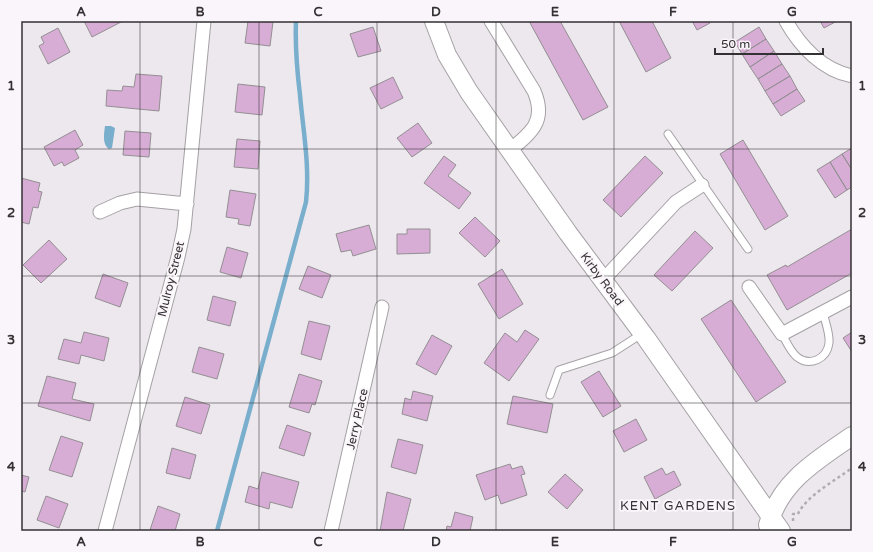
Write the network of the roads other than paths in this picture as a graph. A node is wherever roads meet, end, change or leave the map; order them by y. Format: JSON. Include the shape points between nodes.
{"nodes":[{"id":1,"x":204,"y":21,"type":"edge"},
{"id":2,"x":434,"y":21,"type":"edge"},
{"id":3,"x":491,"y":21,"type":"edge"},
{"id":4,"x":786,"y":21,"type":"edge"},
{"id":5,"x":852,"y":76,"type":"edge"},
{"id":6,"x":668,"y":134,"type":"dead end"},
{"id":7,"x":510,"y":150,"type":"junction"},
{"id":8,"x":702,"y":185,"type":"junction"},
{"id":9,"x":187,"y":204,"type":"junction"},
{"id":10,"x":100,"y":212,"type":"dead end"},
{"id":11,"x":748,"y":250,"type":"dead end"},
{"id":12,"x":603,"y":280,"type":"junction"},
{"id":13,"x":749,"y":287,"type":"dead end"},
{"id":14,"x":852,"y":297,"type":"edge"},
{"id":15,"x":382,"y":307,"type":"dead end"},
{"id":16,"x":823,"y":312,"type":"junction"},
{"id":17,"x":643,"y":333,"type":"junction"},
{"id":18,"x":782,"y":334,"type":"junction"},
{"id":19,"x":550,"y":395,"type":"dead end"},
{"id":20,"x":852,"y":436,"type":"edge"},
{"id":21,"x":769,"y":523,"type":"edge"},
{"id":22,"x":787,"y":528,"type":"edge"},
{"id":23,"x":105,"y":531,"type":"edge"},
{"id":24,"x":331,"y":531,"type":"edge"}],
"edges":[{"from":1,"to":9,"type":"street","name":"Mulroy Street"},
{"from":2,"to":7,"type":"main road","name":"Kirby Road","via":[[459,77]]},
{"from":3,"to":7,"type":"street","via":[[534,91],[539,109],[535,127]]},
{"from":4,"to":5,"type":"street","via":[[810,53],[830,68]]},
{"from":6,"to":8,"type":"lane"},
{"from":7,"to":12,"type":"main road","name":"Kirby Road"},
{"from":8,"to":11,"type":"lane"},
{"from":8,"to":12,"type":"street","via":[[676,202]]},
{"from":9,"to":10,"type":"street","via":[[137,199]]},
{"from":9,"to":23,"type":"street","name":"Mulroy Street","via":[[178,257]]},
{"from":12,"to":17,"type":"main road","name":"Kirby Road"},
{"from":13,"to":18,"type":"street"},
{"from":14,"to":16,"type":"street"},
{"from":15,"to":24,"type":"street","name":"Jerry Place"},
{"from":16,"to":18,"type":"street"},
{"from":16,"to":18,"type":"lane","via":[[829,343],[821,359],[804,361],[790,348]]},
{"from":17,"to":19,"type":"lane","via":[[612,352],[559,370]]},
{"from":17,"to":21,"type":"main road","name":"Kirby Road"},
{"from":20,"to":21,"type":"main road","via":[[796,478],[787,489]]},
{"from":21,"to":22,"type":"main road","name":"Kirby Road"}]}
